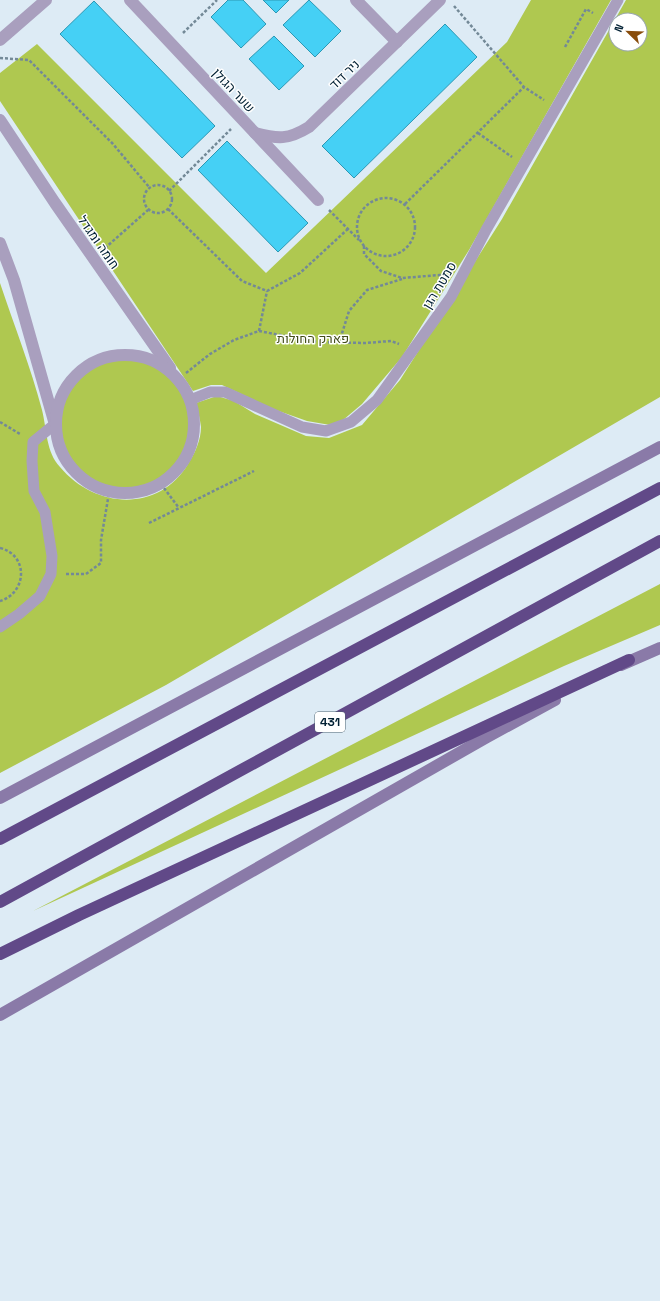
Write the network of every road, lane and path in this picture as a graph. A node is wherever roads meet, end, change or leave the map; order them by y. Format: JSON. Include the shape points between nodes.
{"nodes":[{"id":1,"x":46,"y":0,"type":"edge"},
{"id":2,"x":130,"y":0,"type":"edge"},
{"id":3,"x":217,"y":0,"type":"edge"},
{"id":4,"x":356,"y":0,"type":"edge"},
{"id":5,"x":440,"y":0,"type":"edge"},
{"id":6,"x":618,"y":0,"type":"edge"},
{"id":7,"x":453,"y":6,"type":"dead end"},
{"id":8,"x":612,"y":12,"type":"edge"},
{"id":9,"x":608,"y":20,"type":"joint"},
{"id":10,"x":0,"y":40,"type":"edge"},
{"id":11,"x":397,"y":42,"type":"junction"},
{"id":12,"x":172,"y":44,"type":"junction"},
{"id":13,"x":565,"y":47,"type":"dead end"},
{"id":14,"x":0,"y":58,"type":"edge"},
{"id":15,"x":524,"y":88,"type":"junction"},
{"id":16,"x":556,"y":107,"type":"junction"},
{"id":17,"x":241,"y":118,"type":"junction"},
{"id":18,"x":0,"y":120,"type":"edge"},
{"id":19,"x":255,"y":133,"type":"junction"},
{"id":20,"x":478,"y":133,"type":"junction"},
{"id":21,"x":523,"y":165,"type":"junction"},
{"id":22,"x":149,"y":187,"type":"junction"},
{"id":23,"x":170,"y":191,"type":"junction"},
{"id":24,"x":318,"y":200,"type":"joint"},
{"id":25,"x":405,"y":204,"type":"junction"},
{"id":26,"x":168,"y":209,"type":"junction"},
{"id":27,"x":148,"y":210,"type":"junction"},
{"id":28,"x":349,"y":228,"type":"junction"},
{"id":29,"x":0,"y":243,"type":"edge"},
{"id":30,"x":364,"y":246,"type":"junction"},
{"id":31,"x":93,"y":259,"type":"junction"},
{"id":32,"x":402,"y":278,"type":"junction"},
{"id":33,"x":460,"y":278,"type":"junction"},
{"id":34,"x":267,"y":291,"type":"junction"},
{"id":35,"x":259,"y":331,"type":"junction"},
{"id":36,"x":339,"y":343,"type":"junction"},
{"id":37,"x":413,"y":350,"type":"junction"},
{"id":38,"x":178,"y":379,"type":"junction"},
{"id":39,"x":190,"y":400,"type":"junction"},
{"id":40,"x":0,"y":422,"type":"edge"},
{"id":41,"x":55,"y":424,"type":"junction"},
{"id":42,"x":33,"y":442,"type":"junction"},
{"id":43,"x":660,"y":447,"type":"edge"},
{"id":44,"x":254,"y":471,"type":"dead end"},
{"id":45,"x":161,"y":484,"type":"junction"},
{"id":46,"x":660,"y":488,"type":"edge"},
{"id":47,"x":109,"y":493,"type":"junction"},
{"id":48,"x":179,"y":508,"type":"junction"},
{"id":49,"x":149,"y":523,"type":"dead end"},
{"id":50,"x":660,"y":541,"type":"edge"},
{"id":51,"x":0,"y":548,"type":"edge"},
{"id":52,"x":51,"y":574,"type":"junction"},
{"id":53,"x":0,"y":601,"type":"edge"},
{"id":54,"x":0,"y":627,"type":"edge"},
{"id":55,"x":660,"y":648,"type":"edge"},
{"id":56,"x":629,"y":660,"type":"junction"},
{"id":57,"x":0,"y":798,"type":"edge"},
{"id":58,"x":0,"y":839,"type":"edge"},
{"id":59,"x":0,"y":902,"type":"edge"},
{"id":60,"x":0,"y":954,"type":"edge"},
{"id":61,"x":0,"y":1015,"type":"edge"}],
"edges":[{"from":1,"to":10,"type":"street"},
{"from":2,"to":12,"type":"street","name":"שער הגולן"},
{"from":3,"to":12,"type":"path"},
{"from":4,"to":11,"type":"street"},
{"from":5,"to":11,"type":"street","name":"ניר דוד"},
{"from":6,"to":8,"type":"lane","name":"סמטת הגן"},
{"from":7,"to":15,"type":"path"},
{"from":9,"to":13,"type":"path","via":[[586,10]]},
{"from":9,"to":16,"type":"lane","name":"סמטת הגן"},
{"from":11,"to":19,"type":"street","name":"ניר דוד","via":[[309,127],[295,136],[282,139]]},
{"from":12,"to":17,"type":"street","name":"שער הגולן"},
{"from":14,"to":22,"type":"path","via":[[29,60],[113,144]]},
{"from":15,"to":16,"type":"path"},
{"from":15,"to":20,"type":"path"},
{"from":16,"to":21,"type":"lane","name":"סמטת הגן"},
{"from":17,"to":19,"type":"street","name":"שער הגולן"},
{"from":17,"to":23,"type":"path"},
{"from":18,"to":31,"type":"street","name":"חומה ומגדל"},
{"from":19,"to":24,"type":"street","name":"שער הגולן"},
{"from":20,"to":21,"type":"path"},
{"from":20,"to":25,"type":"path"},
{"from":21,"to":33,"type":"lane","name":"סמטת הגן"},
{"from":22,"to":23,"type":"path","via":[[158,184]]},
{"from":22,"to":27,"type":"path","via":[[143,198]]},
{"from":23,"to":26,"type":"path","via":[[172,200]]},
{"from":24,"to":28,"type":"path"},
{"from":25,"to":30,"type":"path","via":[[387,198],[378,199],[366,207],[358,219],[357,228]]},
{"from":25,"to":30,"type":"path","via":[[415,221],[413,240],[407,248],[399,254],[385,256],[371,252]]},
{"from":26,"to":27,"type":"path","via":[[161,213]]},
{"from":26,"to":34,"type":"path","via":[[242,280]]},
{"from":27,"to":31,"type":"path"},
{"from":28,"to":30,"type":"path"},
{"from":28,"to":34,"type":"path","via":[[300,273]]},
{"from":29,"to":41,"type":"street","name":"חומה ומגדל","via":[[14,280]]},
{"from":30,"to":32,"type":"path","via":[[364,254],[381,271]]},
{"from":31,"to":38,"type":"street","name":"חומה ומגדל"},
{"from":32,"to":33,"type":"path","via":[[440,274]]},
{"from":32,"to":36,"type":"path","via":[[367,290],[349,312]]},
{"from":33,"to":37,"type":"lane","name":"סמטת הגן","via":[[451,297]]},
{"from":34,"to":35,"type":"path"},
{"from":35,"to":36,"type":"path","via":[[317,342]]},
{"from":35,"to":38,"type":"path","via":[[234,340],[210,354]]},
{"from":36,"to":37,"type":"path","via":[[391,341]]},
{"from":37,"to":39,"type":"lane","name":"סמטת הגן","via":[[377,400],[351,422],[326,431],[302,427],[224,392],[210,392]]},
{"from":38,"to":39,"type":"street","name":"חומה ומגדל"},
{"from":38,"to":41,"type":"street","name":"חומה ומגדל","via":[[160,363],[137,355],[112,355],[90,364],[71,379],[59,400]]},
{"from":39,"to":45,"type":"street","name":"חומה ומגדל","via":[[194,424],[190,448],[179,468]]},
{"from":40,"to":42,"type":"path"},
{"from":41,"to":42,"type":"lane"},
{"from":41,"to":47,"type":"street","name":"חומה ומגדל","via":[[58,448],[70,468],[87,484]]},
{"from":42,"to":52,"type":"lane","via":[[34,491],[44,512],[52,556]]},
{"from":43,"to":57,"type":"main road"},
{"from":44,"to":48,"type":"path"},
{"from":45,"to":47,"type":"street","name":"חומה ומגדל","via":[[145,492]]},
{"from":45,"to":48,"type":"path"},
{"from":46,"to":58,"type":"highway"},
{"from":47,"to":52,"type":"path","via":[[101,540],[101,563],[86,574]]},
{"from":48,"to":49,"type":"path"},
{"from":50,"to":59,"type":"highway","number":"431"},
{"from":51,"to":53,"type":"path","via":[[13,553],[18,560],[22,577],[14,594]]},
{"from":52,"to":54,"type":"lane","via":[[40,596]]},
{"from":55,"to":56,"type":"main road"},
{"from":56,"to":60,"type":"highway"},
{"from":56,"to":61,"type":"main road","via":[[487,736]]}]}
